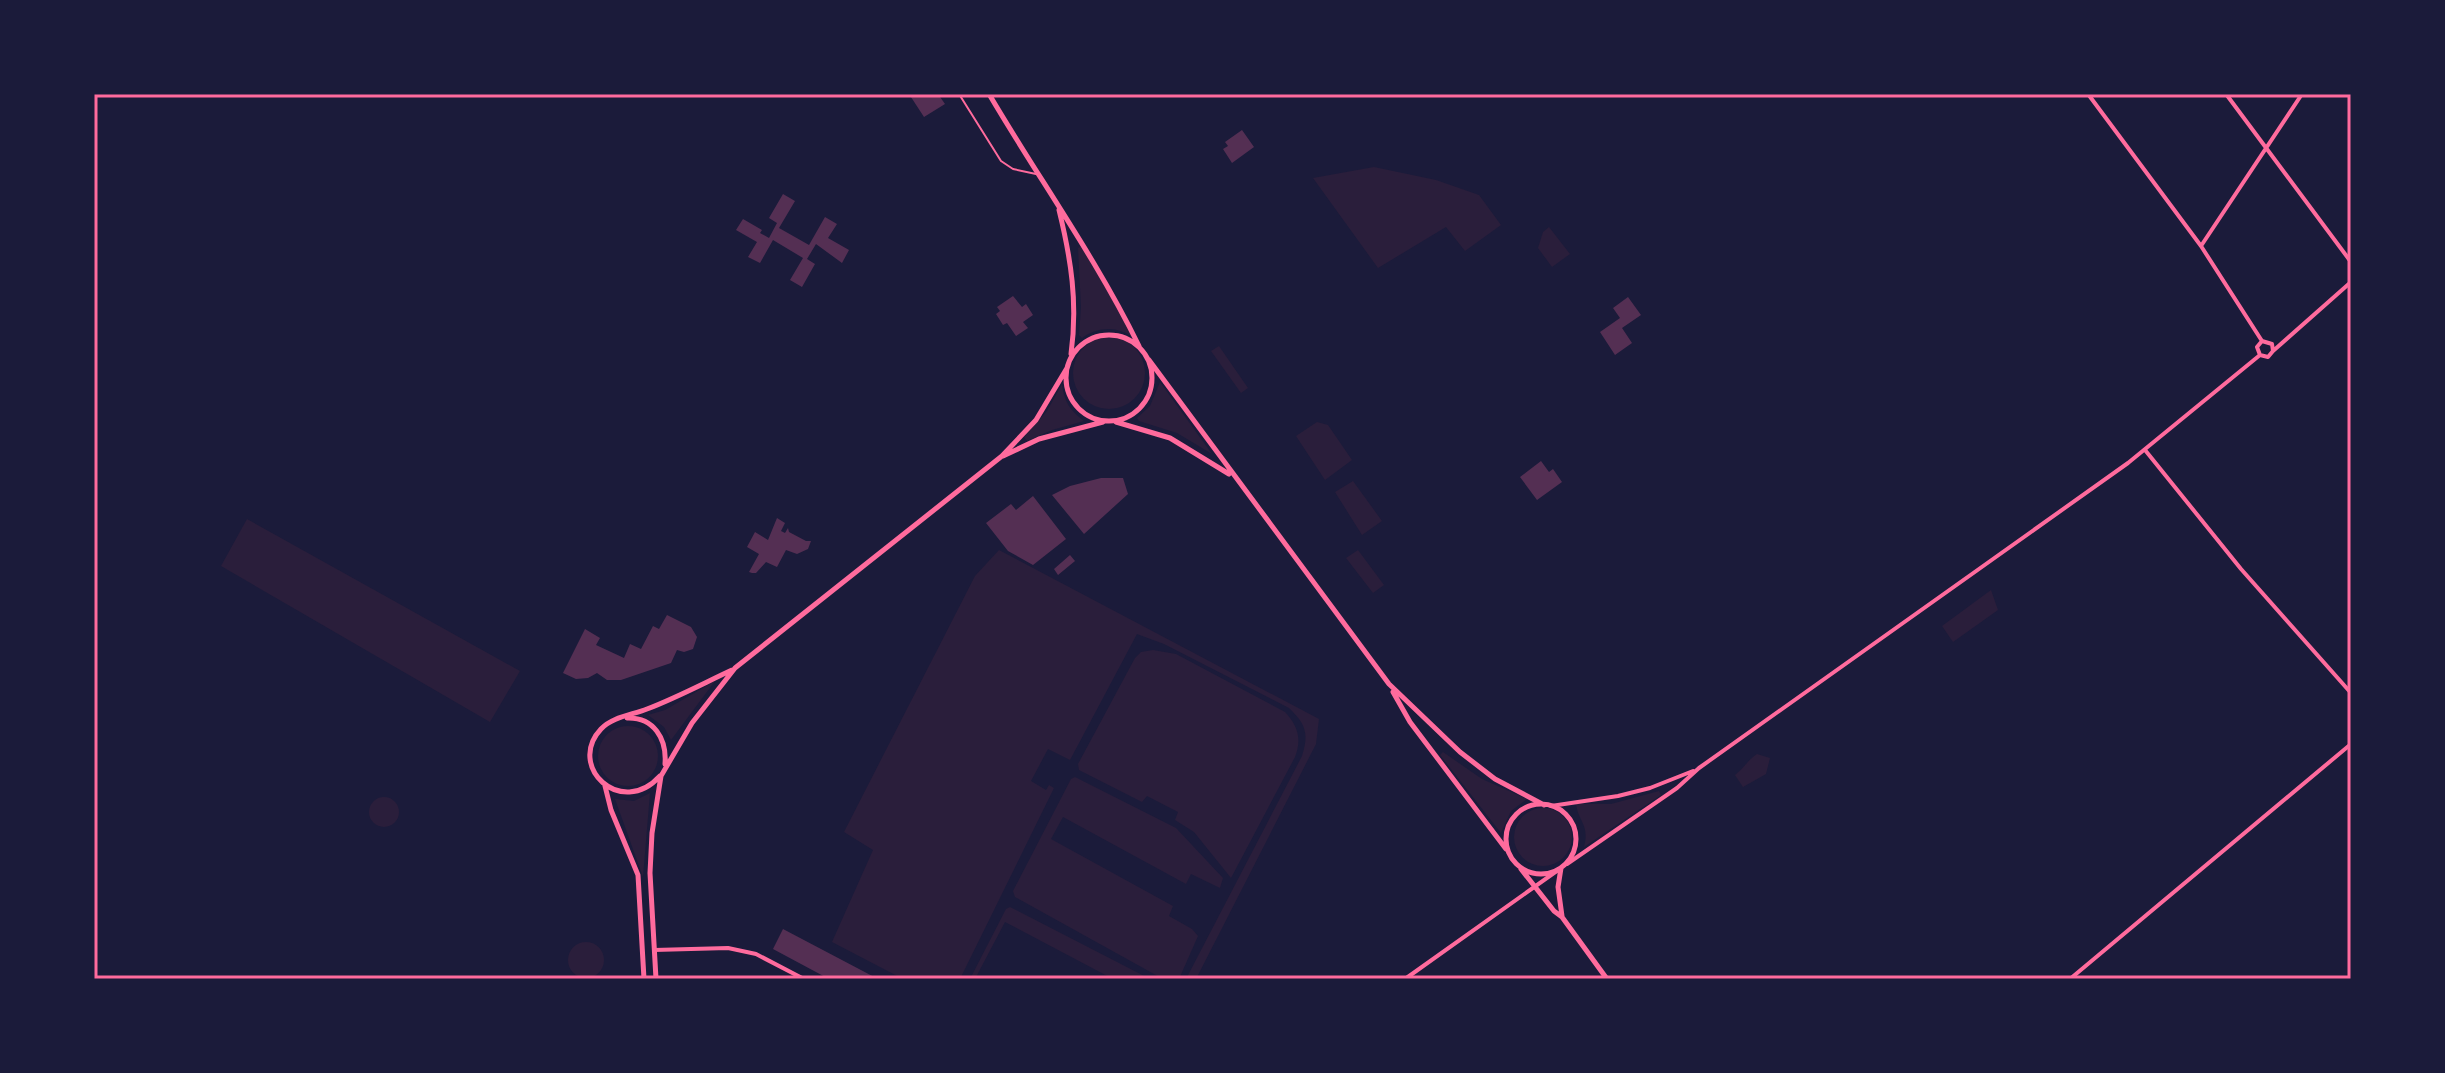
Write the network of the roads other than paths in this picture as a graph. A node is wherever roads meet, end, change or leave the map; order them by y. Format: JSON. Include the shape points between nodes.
{"nodes":[{"id":1,"x":959,"y":94,"type":"edge"},
{"id":2,"x":989,"y":94,"type":"edge"},
{"id":3,"x":2088,"y":94,"type":"edge"},
{"id":4,"x":2226,"y":94,"type":"edge"},
{"id":5,"x":2302,"y":94,"type":"edge"},
{"id":6,"x":2266,"y":148,"type":"junction"},
{"id":7,"x":1037,"y":174,"type":"junction"},
{"id":8,"x":1059,"y":209,"type":"junction"},
{"id":9,"x":2201,"y":246,"type":"junction"},
{"id":10,"x":2351,"y":262,"type":"edge"},
{"id":11,"x":2351,"y":282,"type":"edge"},
{"id":12,"x":2262,"y":341,"type":"junction"},
{"id":13,"x":1139,"y":346,"type":"junction"},
{"id":14,"x":2273,"y":351,"type":"junction"},
{"id":15,"x":2260,"y":355,"type":"junction"},
{"id":16,"x":1070,"y":360,"type":"junction"},
{"id":17,"x":1149,"y":360,"type":"junction"},
{"id":18,"x":1067,"y":368,"type":"junction"},
{"id":19,"x":1106,"y":422,"type":"junction"},
{"id":20,"x":1115,"y":422,"type":"junction"},
{"id":21,"x":2145,"y":450,"type":"junction"},
{"id":22,"x":1002,"y":456,"type":"junction"},
{"id":23,"x":1234,"y":477,"type":"junction"},
{"id":24,"x":735,"y":668,"type":"junction"},
{"id":25,"x":1389,"y":684,"type":"junction"},
{"id":26,"x":2351,"y":693,"type":"edge"},
{"id":27,"x":622,"y":718,"type":"junction"},
{"id":28,"x":2351,"y":744,"type":"edge"},
{"id":29,"x":665,"y":764,"type":"junction"},
{"id":30,"x":1699,"y":768,"type":"junction"},
{"id":31,"x":661,"y":776,"type":"junction"},
{"id":32,"x":605,"y":785,"type":"junction"},
{"id":33,"x":1547,"y":806,"type":"junction"},
{"id":34,"x":1510,"y":855,"type":"junction"},
{"id":35,"x":1567,"y":864,"type":"junction"},
{"id":36,"x":1518,"y":865,"type":"junction"},
{"id":37,"x":1561,"y":868,"type":"junction"},
{"id":38,"x":1535,"y":888,"type":"junction"},
{"id":39,"x":1562,"y":917,"type":"junction"},
{"id":40,"x":654,"y":950,"type":"junction"},
{"id":41,"x":644,"y":979,"type":"edge"},
{"id":42,"x":656,"y":979,"type":"edge"},
{"id":43,"x":804,"y":979,"type":"edge"},
{"id":44,"x":1405,"y":979,"type":"edge"},
{"id":45,"x":1607,"y":979,"type":"edge"},
{"id":46,"x":2070,"y":979,"type":"edge"}],
"edges":[{"from":1,"to":7,"type":"lane","via":[[1001,161]]},
{"from":2,"to":7,"type":"street"},
{"from":3,"to":9,"type":"street"},
{"from":4,"to":6,"type":"street"},
{"from":5,"to":6,"type":"street"},
{"from":6,"to":9,"type":"street"},
{"from":6,"to":10,"type":"street"},
{"from":7,"to":8,"type":"street"},
{"from":8,"to":13,"type":"street","via":[[1110,288]]},
{"from":8,"to":16,"type":"street","via":[[1074,279]]},
{"from":9,"to":12,"type":"street"},
{"from":11,"to":14,"type":"street"},
{"from":12,"to":14,"type":"street","via":[[2272,344]]},
{"from":12,"to":15,"type":"street","via":[[2257,347]]},
{"from":13,"to":16,"type":"street","via":[[1125,338],[1101,336],[1086,342]]},
{"from":13,"to":17,"type":"street"},
{"from":14,"to":15,"type":"street","via":[[2268,357]]},
{"from":15,"to":21,"type":"street"},
{"from":16,"to":18,"type":"street"},
{"from":17,"to":20,"type":"street","via":[[1153,384],[1148,399],[1130,417]]},
{"from":17,"to":23,"type":"street"},
{"from":18,"to":19,"type":"street","via":[[1066,385],[1077,407]]},
{"from":18,"to":22,"type":"street","via":[[1036,420]]},
{"from":19,"to":20,"type":"street"},
{"from":19,"to":22,"type":"street","via":[[1039,439]]},
{"from":20,"to":23,"type":"street","via":[[1170,438]]},
{"from":21,"to":26,"type":"street"},
{"from":21,"to":30,"type":"street"},
{"from":22,"to":24,"type":"street"},
{"from":23,"to":25,"type":"street"},
{"from":24,"to":27,"type":"street"},
{"from":24,"to":29,"type":"street"},
{"from":25,"to":33,"type":"street","via":[[1460,752],[1495,779]]},
{"from":25,"to":34,"type":"street","via":[[1410,722]]},
{"from":27,"to":29,"type":"street","via":[[656,729]]},
{"from":27,"to":32,"type":"street","via":[[601,729],[590,752],[596,776]]},
{"from":28,"to":46,"type":"street"},
{"from":29,"to":31,"type":"street"},
{"from":30,"to":33,"type":"street","via":[[1650,788]]},
{"from":30,"to":35,"type":"street"},
{"from":31,"to":32,"type":"street","via":[[629,793]]},
{"from":31,"to":40,"type":"street","via":[[650,873]]},
{"from":32,"to":41,"type":"street","via":[[638,875]]},
{"from":33,"to":34,"type":"street","via":[[1523,810],[1512,820]]},
{"from":33,"to":35,"type":"street","via":[[1568,818],[1575,830]]},
{"from":34,"to":36,"type":"street"},
{"from":35,"to":37,"type":"street"},
{"from":36,"to":37,"type":"street","via":[[1536,874]]},
{"from":36,"to":38,"type":"street"},
{"from":37,"to":38,"type":"street"},
{"from":37,"to":39,"type":"street"},
{"from":38,"to":39,"type":"street"},
{"from":38,"to":44,"type":"street"},
{"from":39,"to":45,"type":"street"},
{"from":40,"to":42,"type":"street"},
{"from":40,"to":43,"type":"street","via":[[728,948],[756,954]]}]}
